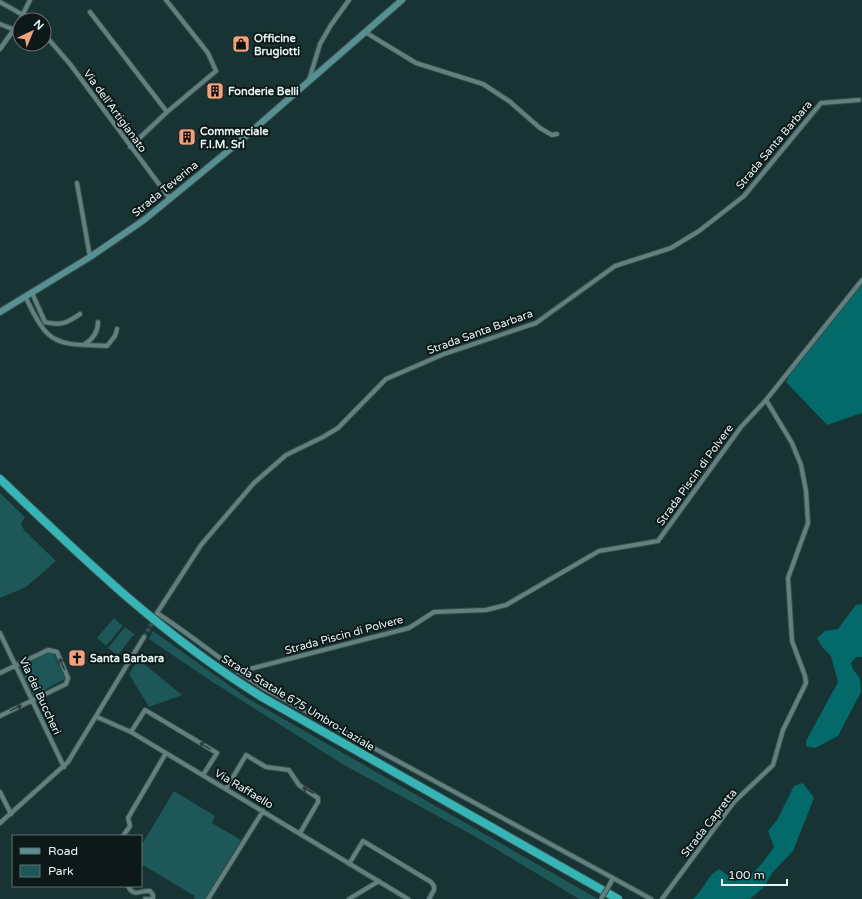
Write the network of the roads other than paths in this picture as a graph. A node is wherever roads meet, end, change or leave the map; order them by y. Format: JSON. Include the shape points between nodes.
{"nodes":[{"id":1,"x":30,"y":0,"type":"edge"},
{"id":2,"x":166,"y":0,"type":"edge"},
{"id":3,"x":349,"y":0,"type":"edge"},
{"id":4,"x":402,"y":0,"type":"edge"},
{"id":5,"x":0,"y":2,"type":"edge"},
{"id":6,"x":18,"y":12,"type":"edge"},
{"id":7,"x":24,"y":12,"type":"edge"},
{"id":8,"x":90,"y":12,"type":"dead end"},
{"id":9,"x":0,"y":24,"type":"edge"},
{"id":10,"x":12,"y":29,"type":"edge"},
{"id":11,"x":364,"y":32,"type":"junction"},
{"id":12,"x":12,"y":34,"type":"edge"},
{"id":13,"x":52,"y":43,"type":"edge"},
{"id":14,"x":0,"y":49,"type":"edge"},
{"id":15,"x":309,"y":80,"type":"junction"},
{"id":16,"x":859,"y":100,"type":"dead end"},
{"id":17,"x":167,"y":112,"type":"junction"},
{"id":18,"x":557,"y":134,"type":"dead end"},
{"id":19,"x":130,"y":147,"type":"junction"},
{"id":20,"x":77,"y":183,"type":"dead end"},
{"id":21,"x":170,"y":200,"type":"junction"},
{"id":22,"x":90,"y":257,"type":"junction"},
{"id":23,"x":862,"y":280,"type":"edge"},
{"id":24,"x":32,"y":293,"type":"junction"},
{"id":25,"x":25,"y":296,"type":"junction"},
{"id":26,"x":0,"y":312,"type":"edge"},
{"id":27,"x":80,"y":314,"type":"dead end"},
{"id":28,"x":98,"y":322,"type":"dead end"},
{"id":29,"x":117,"y":329,"type":"dead end"},
{"id":30,"x":84,"y":344,"type":"junction"},
{"id":31,"x":766,"y":400,"type":"junction"},
{"id":32,"x":0,"y":479,"type":"edge"},
{"id":33,"x":0,"y":486,"type":"edge"},
{"id":34,"x":0,"y":633,"type":"edge"},
{"id":35,"x":144,"y":637,"type":"tunnel mouth"},
{"id":36,"x":15,"y":665,"type":"junction"},
{"id":37,"x":238,"y":672,"type":"junction"},
{"id":38,"x":0,"y":673,"type":"edge"},
{"id":39,"x":32,"y":701,"type":"junction"},
{"id":40,"x":0,"y":716,"type":"edge"},
{"id":41,"x":97,"y":718,"type":"junction"},
{"id":42,"x":131,"y":732,"type":"junction"},
{"id":43,"x":166,"y":753,"type":"junction"},
{"id":44,"x":64,"y":768,"type":"junction"},
{"id":45,"x":203,"y":775,"type":"junction"},
{"id":46,"x":226,"y":789,"type":"junction"},
{"id":47,"x":0,"y":792,"type":"edge"},
{"id":48,"x":263,"y":811,"type":"junction"},
{"id":49,"x":11,"y":814,"type":"junction"},
{"id":50,"x":0,"y":823,"type":"edge"},
{"id":51,"x":300,"y":833,"type":"junction"},
{"id":52,"x":124,"y":835,"type":"edge"},
{"id":53,"x":349,"y":864,"type":"junction"},
{"id":54,"x":613,"y":878,"type":"junction"},
{"id":55,"x":379,"y":881,"type":"junction"},
{"id":56,"x":129,"y":887,"type":"edge"},
{"id":57,"x":145,"y":899,"type":"edge"},
{"id":58,"x":152,"y":899,"type":"edge"},
{"id":59,"x":208,"y":899,"type":"edge"},
{"id":60,"x":349,"y":899,"type":"edge"},
{"id":61,"x":408,"y":899,"type":"edge"},
{"id":62,"x":429,"y":899,"type":"edge"},
{"id":63,"x":601,"y":899,"type":"edge"},
{"id":64,"x":608,"y":899,"type":"edge"},
{"id":65,"x":618,"y":899,"type":"edge"},
{"id":66,"x":651,"y":899,"type":"edge"},
{"id":67,"x":662,"y":899,"type":"edge"}],
"edges":[{"from":1,"to":7,"type":"street"},
{"from":2,"to":17,"type":"street","via":[[208,53],[216,71]]},
{"from":3,"to":15,"type":"street","via":[[320,44]]},
{"from":4,"to":11,"type":"main road","name":"Strada Teverina"},
{"from":5,"to":6,"type":"street"},
{"from":8,"to":17,"type":"street"},
{"from":9,"to":10,"type":"street"},
{"from":11,"to":15,"type":"main road","name":"Strada Teverina"},
{"from":11,"to":18,"type":"street","via":[[416,63],[484,84],[545,131],[552,135]]},
{"from":12,"to":14,"type":"street"},
{"from":13,"to":19,"type":"street","name":"Via dell'Artigianato"},
{"from":15,"to":21,"type":"main road","name":"Strada Teverina"},
{"from":16,"to":37,"type":"street","name":"Strada Santa Barbara","via":[[821,103],[744,196],[699,231],[671,248],[615,266],[536,323],[444,354],[386,379],[338,428],[286,455],[254,483],[201,545],[157,613],[183,629]]},
{"from":17,"to":19,"type":"street"},
{"from":19,"to":21,"type":"street","name":"Via dell'Artigianato"},
{"from":20,"to":22,"type":"street"},
{"from":21,"to":22,"type":"main road","name":"Strada Teverina"},
{"from":22,"to":24,"type":"main road","name":"Strada Teverina"},
{"from":23,"to":31,"type":"street","name":"Strada Piscin di Polvere"},
{"from":24,"to":25,"type":"main road","name":"Strada Teverina"},
{"from":24,"to":27,"type":"street","via":[[46,322],[58,325],[71,321]]},
{"from":25,"to":26,"type":"main road","name":"Strada Teverina"},
{"from":25,"to":30,"type":"street","via":[[47,333],[58,341]]},
{"from":28,"to":30,"type":"street","via":[[92,339]]},
{"from":29,"to":30,"type":"street","via":[[107,346]]},
{"from":31,"to":37,"type":"street","name":"Strada Piscin di Polvere","via":[[741,427],[658,540],[599,551],[506,604],[486,610],[434,612],[409,628]]},
{"from":31,"to":67,"type":"street","name":"Strada Capretta","via":[[792,443],[801,465],[806,492],[808,523],[788,578],[792,641],[806,683],[783,730],[773,765],[734,802]]},
{"from":32,"to":65,"type":"highway","name":"Strada Statale 675 Umbro-Laziale","via":[[121,593],[217,668],[262,697]]},
{"from":33,"to":64,"type":"highway","name":"Strada Statale 675 Umbro-Laziale","via":[[117,597],[168,639],[214,672],[259,701]]},
{"from":34,"to":36,"type":"street","name":"Via dei Buccheri"},
{"from":35,"to":41,"type":"street"},
{"from":36,"to":38,"type":"street"},
{"from":36,"to":39,"type":"street","name":"Via dei Buccheri"},
{"from":39,"to":36,"type":"street","one_way":true,"via":[[68,681],[57,652],[48,650]]},
{"from":37,"to":54,"type":"street"},
{"from":40,"to":39,"type":"street","one_way":true},
{"from":39,"to":44,"type":"street","name":"Via dei Buccheri"},
{"from":41,"to":42,"type":"street","name":"Via Raffaello"},
{"from":41,"to":44,"type":"street"},
{"from":42,"to":43,"type":"street","name":"Via Raffaello"},
{"from":45,"to":42,"type":"street","one_way":true,"via":[[217,753],[145,710]]},
{"from":43,"to":45,"type":"street","name":"Via Raffaello"},
{"from":43,"to":52,"type":"street","via":[[128,818],[130,826]]},
{"from":44,"to":49,"type":"street"},
{"from":45,"to":46,"type":"street","name":"Via Raffaello"},
{"from":46,"to":48,"type":"street","name":"Via Raffaello"},
{"from":51,"to":46,"type":"street","one_way":true,"via":[[318,798],[299,785],[289,770],[266,767],[246,755]]},
{"from":47,"to":49,"type":"street"},
{"from":48,"to":51,"type":"street","name":"Via Raffaello"},
{"from":48,"to":59,"type":"street"},
{"from":49,"to":50,"type":"street"},
{"from":51,"to":53,"type":"street","name":"Via Raffaello"},
{"from":53,"to":55,"type":"street","name":"Via Raffaello"},
{"from":53,"to":62,"type":"street","via":[[363,841],[430,882],[434,890]]},
{"from":54,"to":63,"type":"street","bridge":true},
{"from":54,"to":66,"type":"street"},
{"from":55,"to":60,"type":"street"},
{"from":55,"to":61,"type":"street","name":"Via Raffaello"},
{"from":56,"to":58,"type":"street","via":[[133,893],[150,891]]},
{"from":57,"to":58,"type":"street"}]}
